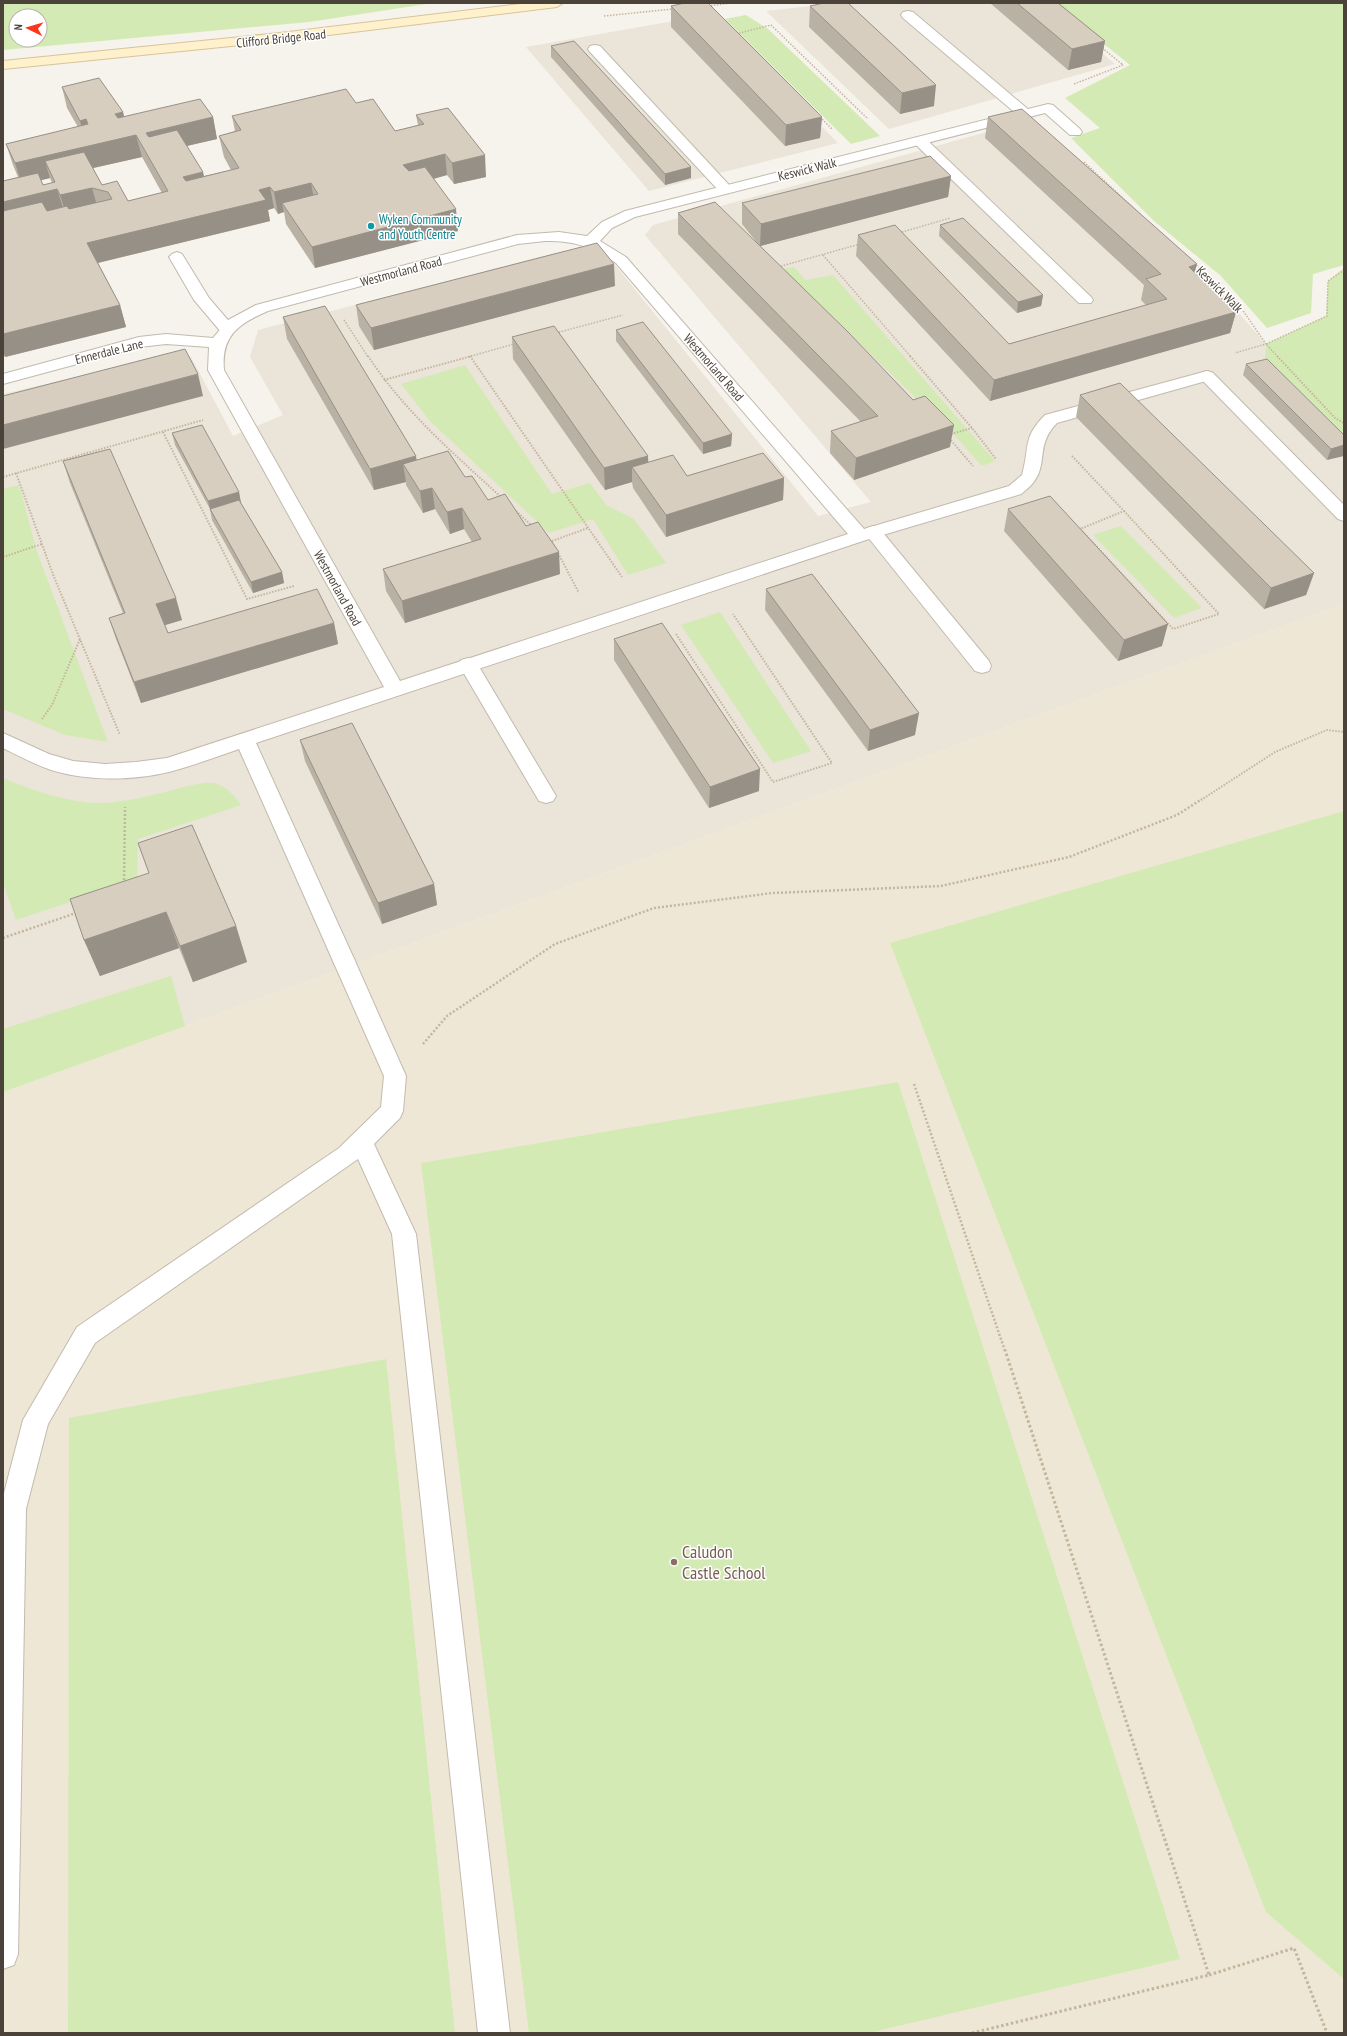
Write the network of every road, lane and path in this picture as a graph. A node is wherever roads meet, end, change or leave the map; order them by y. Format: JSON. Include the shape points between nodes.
{"nodes":[{"id":1,"x":557,"y":3,"type":"edge"},
{"id":2,"x":908,"y":15,"type":"dead end"},
{"id":3,"x":731,"y":30,"type":"edge"},
{"id":4,"x":736,"y":34,"type":"junction"},
{"id":5,"x":741,"y":40,"type":"edge"},
{"id":6,"x":1100,"y":46,"type":"dead end"},
{"id":7,"x":595,"y":49,"type":"dead end"},
{"id":8,"x":3,"y":66,"type":"edge"},
{"id":9,"x":1027,"y":113,"type":"junction"},
{"id":10,"x":818,"y":116,"type":"edge"},
{"id":11,"x":1075,"y":132,"type":"dead end"},
{"id":12,"x":920,"y":141,"type":"junction"},
{"id":13,"x":897,"y":147,"type":"junction"},
{"id":14,"x":856,"y":157,"type":"junction"},
{"id":15,"x":1081,"y":159,"type":"edge"},
{"id":16,"x":725,"y":189,"type":"junction"},
{"id":17,"x":954,"y":216,"type":"dead end"},
{"id":18,"x":1145,"y":218,"type":"edge"},
{"id":19,"x":896,"y":234,"type":"edge"},
{"id":20,"x":591,"y":241,"type":"junction"},
{"id":21,"x":866,"y":242,"type":"edge"},
{"id":22,"x":822,"y":255,"type":"junction"},
{"id":23,"x":177,"y":257,"type":"dead end"},
{"id":24,"x":1191,"y":260,"type":"edge"},
{"id":25,"x":1344,"y":270,"type":"edge"},
{"id":26,"x":782,"y":272,"type":"edge"},
{"id":27,"x":328,"y":290,"type":"junction"},
{"id":28,"x":1085,"y":300,"type":"dead end"},
{"id":29,"x":660,"y":305,"type":"junction"},
{"id":30,"x":554,"y":333,"type":"edge"},
{"id":31,"x":222,"y":336,"type":"junction"},
{"id":32,"x":516,"y":343,"type":"edge"},
{"id":33,"x":1266,"y":344,"type":"junction"},
{"id":34,"x":470,"y":356,"type":"junction"},
{"id":35,"x":1207,"y":376,"type":"junction"},
{"id":36,"x":3,"y":379,"type":"edge"},
{"id":37,"x":384,"y":380,"type":"junction"},
{"id":38,"x":237,"y":408,"type":"junction"},
{"id":39,"x":1344,"y":423,"type":"edge"},
{"id":40,"x":1045,"y":424,"type":"junction"},
{"id":41,"x":972,"y":428,"type":"junction"},
{"id":42,"x":163,"y":432,"type":"junction"},
{"id":43,"x":3,"y":477,"type":"edge"},
{"id":44,"x":1019,"y":488,"type":"junction"},
{"id":45,"x":997,"y":496,"type":"junction"},
{"id":46,"x":504,"y":500,"type":"edge"},
{"id":47,"x":515,"y":511,"type":"edge"},
{"id":48,"x":1124,"y":511,"type":"junction"},
{"id":49,"x":1344,"y":515,"type":"edge"},
{"id":50,"x":1076,"y":525,"type":"edge"},
{"id":51,"x":588,"y":528,"type":"junction"},
{"id":52,"x":536,"y":529,"type":"edge"},
{"id":53,"x":1080,"y":529,"type":"junction"},
{"id":54,"x":866,"y":534,"type":"junction"},
{"id":55,"x":546,"y":537,"type":"edge"},
{"id":56,"x":552,"y":541,"type":"junction"},
{"id":57,"x":42,"y":544,"type":"dead end"},
{"id":58,"x":3,"y":557,"type":"edge"},
{"id":59,"x":331,"y":575,"type":"junction"},
{"id":60,"x":712,"y":585,"type":"junction"},
{"id":61,"x":658,"y":603,"type":"junction"},
{"id":62,"x":640,"y":608,"type":"junction"},
{"id":63,"x":594,"y":624,"type":"junction"},
{"id":64,"x":80,"y":638,"type":"dead end"},
{"id":65,"x":468,"y":665,"type":"junction"},
{"id":66,"x":982,"y":666,"type":"dead end"},
{"id":67,"x":395,"y":689,"type":"junction"},
{"id":68,"x":1344,"y":732,"type":"edge"},
{"id":69,"x":244,"y":739,"type":"junction"},
{"id":70,"x":7,"y":742,"type":"edge"},
{"id":71,"x":546,"y":796,"type":"dead end"},
{"id":72,"x":395,"y":1076,"type":"junction"},
{"id":73,"x":914,"y":1084,"type":"dead end"},
{"id":74,"x":361,"y":1141,"type":"junction"},
{"id":75,"x":3,"y":1954,"type":"edge"},
{"id":76,"x":1209,"y":1975,"type":"junction"},
{"id":77,"x":494,"y":2033,"type":"edge"},
{"id":78,"x":972,"y":2033,"type":"edge"},
{"id":79,"x":1327,"y":2033,"type":"edge"}],
"edges":[{"from":1,"to":8,"type":"main road","name":"Clifford Bridge Road","via":[[370,28]]},
{"from":2,"to":9,"type":"street"},
{"from":3,"to":4,"type":"path"},
{"from":4,"to":5,"type":"path"},
{"from":4,"to":13,"type":"path","via":[[771,25]]},
{"from":6,"to":9,"type":"path","via":[[1123,65],[1026,103]]},
{"from":7,"to":16,"type":"street"},
{"from":9,"to":11,"type":"street","name":"Keswick Walk","via":[[1048,108]]},
{"from":9,"to":12,"type":"street","name":"Keswick Walk"},
{"from":10,"to":14,"type":"path","via":[[846,143]]},
{"from":12,"to":13,"type":"street","name":"Keswick Walk"},
{"from":12,"to":28,"type":"street"},
{"from":13,"to":14,"type":"street","name":"Keswick Walk"},
{"from":14,"to":16,"type":"street","name":"Keswick Walk"},
{"from":15,"to":18,"type":"path"},
{"from":16,"to":20,"type":"street","name":"Keswick Walk","via":[[618,219]]},
{"from":17,"to":19,"type":"path"},
{"from":20,"to":27,"type":"street","name":"Westmorland Road","via":[[561,236],[517,240]]},
{"from":20,"to":29,"type":"street","name":"Westmorland Road","via":[[603,246],[621,260]]},
{"from":21,"to":22,"type":"path"},
{"from":22,"to":26,"type":"path","via":[[777,267]]},
{"from":22,"to":41,"type":"path"},
{"from":23,"to":31,"type":"street"},
{"from":24,"to":33,"type":"path","name":"Keswick Walk","via":[[1236,302]]},
{"from":25,"to":33,"type":"path","via":[[1328,281],[1327,316]]},
{"from":27,"to":31,"type":"street","name":"Westmorland Road","via":[[247,313]]},
{"from":27,"to":37,"type":"path","via":[[337,309]]},
{"from":29,"to":30,"type":"path"},
{"from":29,"to":54,"type":"street","name":"Westmorland Road"},
{"from":31,"to":36,"type":"street","name":"Ennerdale Lane","via":[[155,340]]},
{"from":31,"to":38,"type":"street","name":"Westmorland Road","via":[[214,352],[216,370]]},
{"from":32,"to":34,"type":"path"},
{"from":33,"to":35,"type":"path","via":[[1194,364]]},
{"from":33,"to":39,"type":"path","name":"Keswick Walk","via":[[1335,418]]},
{"from":34,"to":37,"type":"path"},
{"from":34,"to":51,"type":"path"},
{"from":35,"to":40,"type":"street","via":[[1059,416]]},
{"from":35,"to":49,"type":"street"},
{"from":37,"to":46,"type":"path","via":[[431,433]]},
{"from":38,"to":42,"type":"path"},
{"from":38,"to":59,"type":"street","name":"Westmorland Road"},
{"from":40,"to":44,"type":"street","via":[[1034,443],[1032,473],[1029,480]]},
{"from":40,"to":48,"type":"path"},
{"from":41,"to":44,"type":"path"},
{"from":41,"to":45,"type":"path","via":[[946,435]]},
{"from":42,"to":43,"type":"path"},
{"from":42,"to":59,"type":"path","via":[[247,599]]},
{"from":44,"to":45,"type":"street"},
{"from":45,"to":54,"type":"street"},
{"from":47,"to":52,"type":"path"},
{"from":48,"to":53,"type":"path"},
{"from":48,"to":53,"type":"path","via":[[1219,614],[1174,629]]},
{"from":50,"to":53,"type":"path"},
{"from":51,"to":56,"type":"path"},
{"from":51,"to":62,"type":"path"},
{"from":54,"to":60,"type":"street"},
{"from":54,"to":66,"type":"street","name":"Westmorland Road"},
{"from":55,"to":56,"type":"path"},
{"from":56,"to":63,"type":"path"},
{"from":57,"to":58,"type":"path"},
{"from":59,"to":67,"type":"street","name":"Westmorland Road"},
{"from":60,"to":61,"type":"street"},
{"from":60,"to":61,"type":"path","via":[[832,763],[773,782],[669,624]]},
{"from":61,"to":62,"type":"street"},
{"from":62,"to":63,"type":"street"},
{"from":63,"to":65,"type":"street"},
{"from":64,"to":70,"type":"path","via":[[52,706],[36,728]]},
{"from":65,"to":67,"type":"street"},
{"from":65,"to":71,"type":"street"},
{"from":67,"to":69,"type":"street"},
{"from":68,"to":72,"type":"path","via":[[1327,730],[1274,752],[1176,815],[1069,857],[941,886],[772,893],[647,910],[555,944],[447,1016]]},
{"from":69,"to":70,"type":"street","via":[[168,765],[114,772],[89,771],[65,766]]},
{"from":69,"to":72,"type":"street"},
{"from":72,"to":74,"type":"street","via":[[392,1111]]},
{"from":73,"to":76,"type":"path","via":[[1039,1451]]},
{"from":74,"to":75,"type":"street","via":[[347,1155],[86,1335],[36,1420],[14,1509]]},
{"from":74,"to":77,"type":"street","via":[[404,1234]]},
{"from":76,"to":78,"type":"path"},
{"from":76,"to":79,"type":"path","via":[[1294,1948]]}]}
